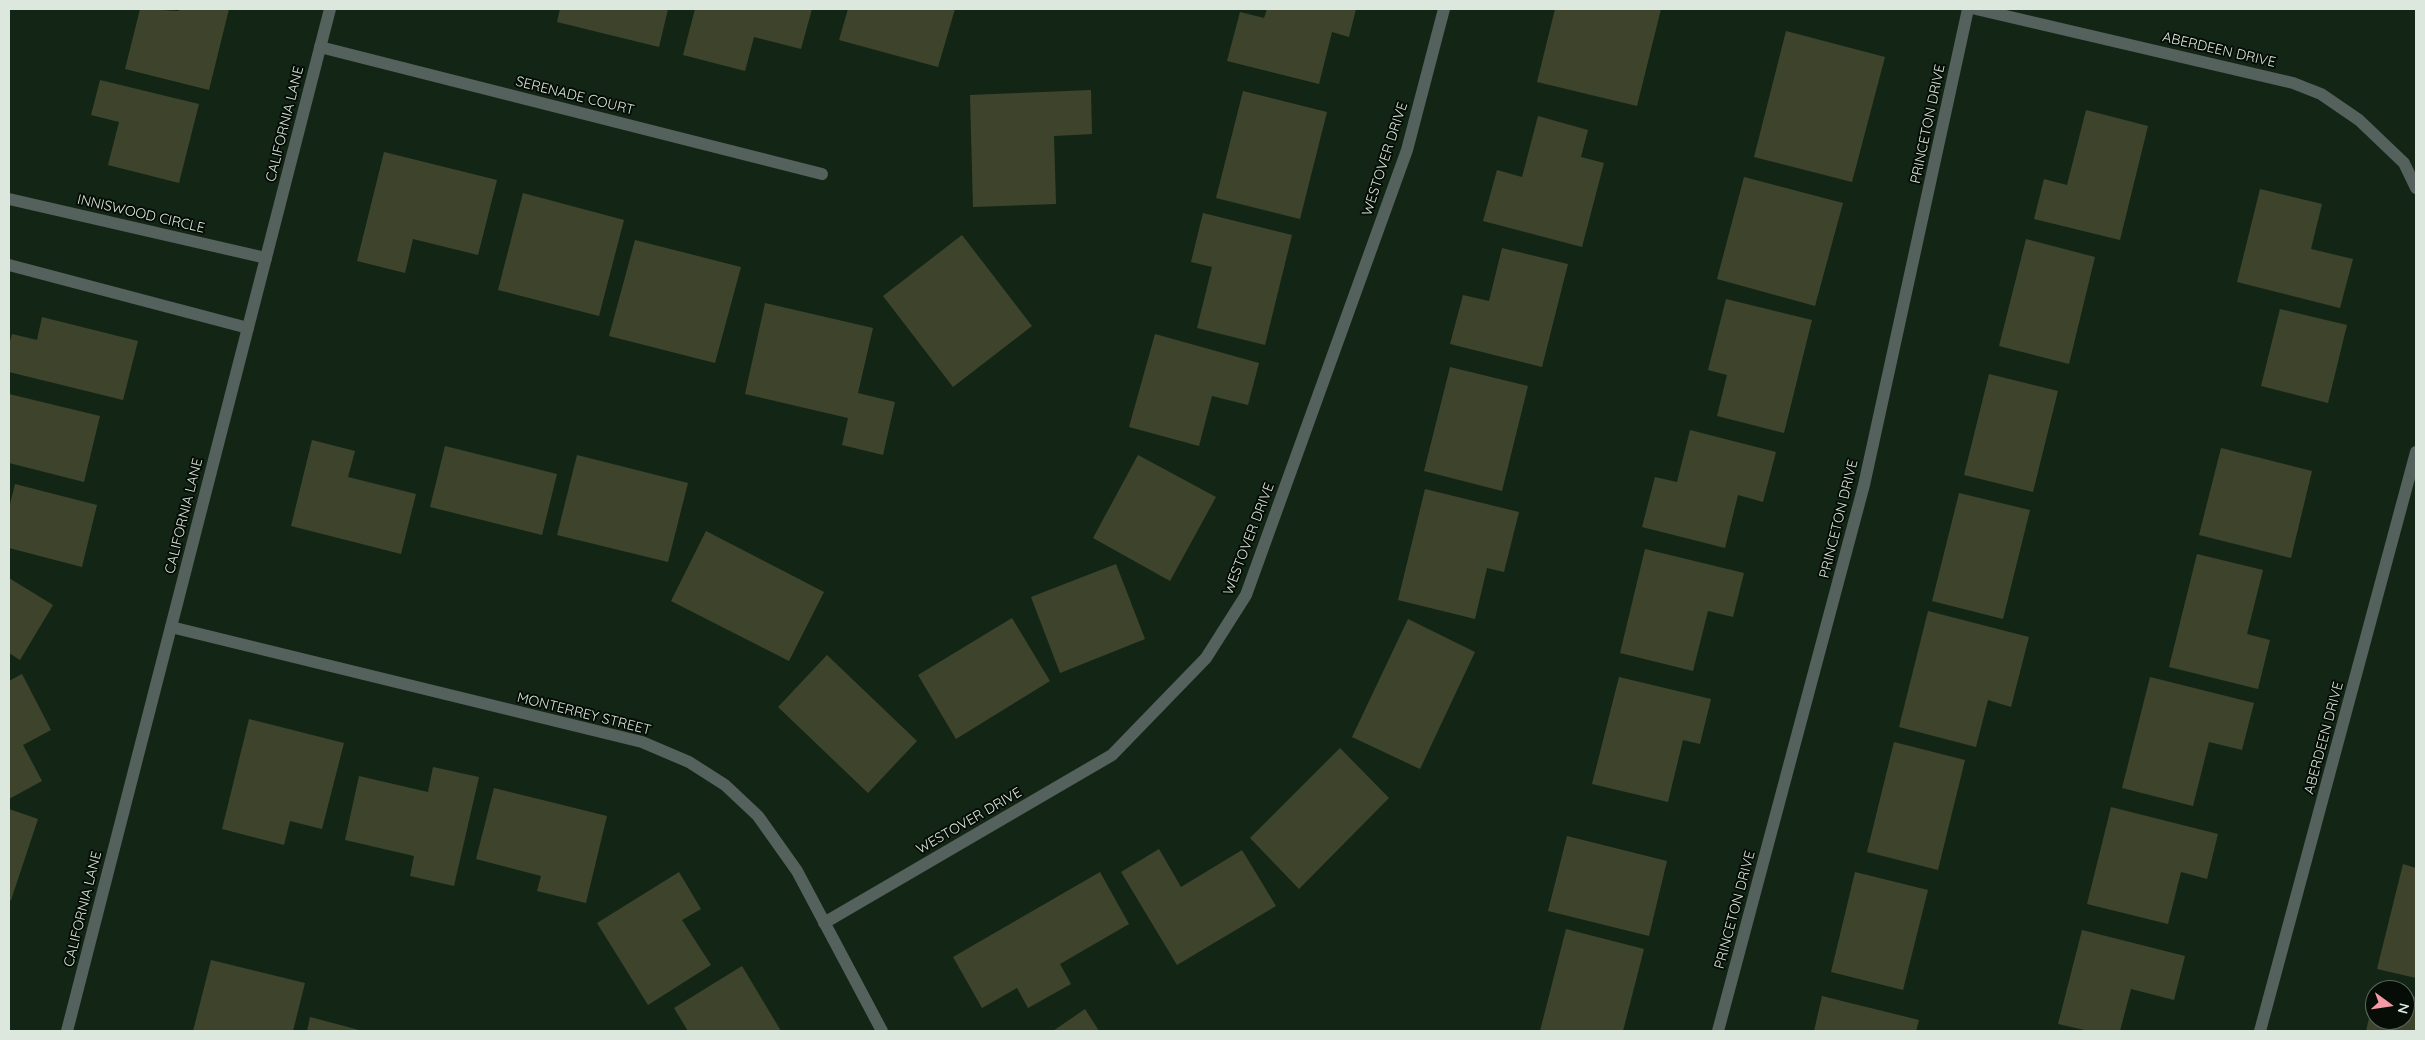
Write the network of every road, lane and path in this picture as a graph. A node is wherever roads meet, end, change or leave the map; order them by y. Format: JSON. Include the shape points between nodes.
{"nodes":[{"id":1,"x":330,"y":9,"type":"edge"},
{"id":2,"x":1444,"y":9,"type":"edge"},
{"id":3,"x":1968,"y":9,"type":"edge"},
{"id":4,"x":1976,"y":9,"type":"edge"},
{"id":5,"x":320,"y":47,"type":"junction"},
{"id":6,"x":822,"y":174,"type":"dead end"},
{"id":7,"x":2416,"y":188,"type":"edge"},
{"id":8,"x":9,"y":199,"type":"edge"},
{"id":9,"x":266,"y":258,"type":"junction"},
{"id":10,"x":9,"y":265,"type":"edge"},
{"id":11,"x":248,"y":328,"type":"junction"},
{"id":12,"x":2416,"y":452,"type":"edge"},
{"id":13,"x":171,"y":627,"type":"junction"},
{"id":14,"x":824,"y":923,"type":"junction"},
{"id":15,"x":67,"y":1031,"type":"edge"},
{"id":16,"x":882,"y":1031,"type":"edge"},
{"id":17,"x":1718,"y":1031,"type":"edge"},
{"id":18,"x":2260,"y":1031,"type":"edge"}],
"edges":[{"from":1,"to":5,"type":"street","name":"CALIFORNIA LANE"},
{"from":2,"to":14,"type":"street","name":"WESTOVER DRIVE","via":[[1407,150],[1246,595],[1206,658],[1112,755]]},
{"from":3,"to":17,"type":"street","name":"PRINCETON DRIVE","via":[[1864,485]]},
{"from":4,"to":7,"type":"street","name":"ABERDEEN DRIVE","via":[[2294,83],[2321,94],[2359,120],[2404,163]]},
{"from":5,"to":6,"type":"street","name":"SERENADE COURT"},
{"from":5,"to":9,"type":"street","name":"CALIFORNIA LANE"},
{"from":8,"to":9,"type":"street","name":"INNISWOOD CIRCLE"},
{"from":9,"to":11,"type":"street","name":"CALIFORNIA LANE"},
{"from":10,"to":11,"type":"street"},
{"from":11,"to":13,"type":"street","name":"CALIFORNIA LANE"},
{"from":12,"to":18,"type":"street","name":"ABERDEEN DRIVE"},
{"from":13,"to":14,"type":"street","name":"MONTERREY STREET","via":[[642,742],[689,762],[725,785],[758,816],[797,871]]},
{"from":13,"to":15,"type":"street","name":"CALIFORNIA LANE"},
{"from":14,"to":16,"type":"street","name":"MONTERREY STREET"}]}
